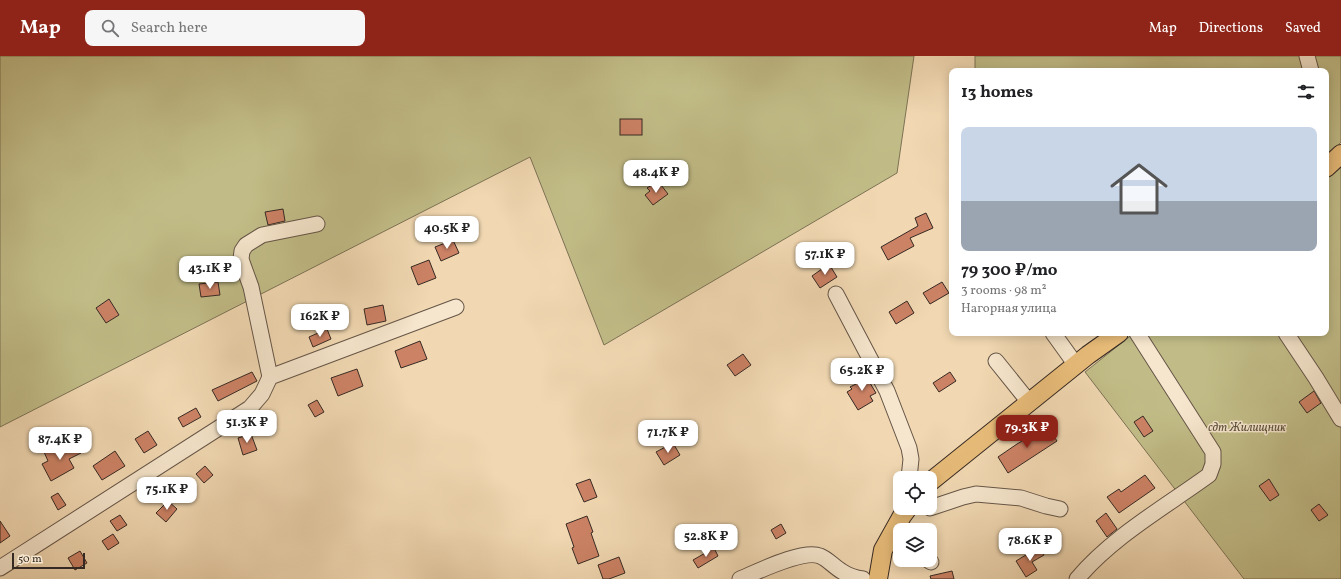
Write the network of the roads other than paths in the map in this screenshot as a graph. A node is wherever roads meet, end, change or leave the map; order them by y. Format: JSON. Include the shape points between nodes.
{"nodes":[{"id":1,"x":1307,"y":56,"type":"edge"},
{"id":2,"x":1310,"y":68,"type":"edge"},
{"id":3,"x":1341,"y":154,"type":"edge"},
{"id":4,"x":1329,"y":165,"type":"edge"},
{"id":5,"x":317,"y":224,"type":"dead end"},
{"id":6,"x":836,"y":294,"type":"dead end"},
{"id":7,"x":456,"y":307,"type":"dead end"},
{"id":8,"x":1055,"y":336,"type":"edge"},
{"id":9,"x":1115,"y":336,"type":"edge"},
{"id":10,"x":1139,"y":336,"type":"edge"},
{"id":11,"x":1288,"y":336,"type":"edge"},
{"id":12,"x":996,"y":361,"type":"dead end"},
{"id":13,"x":1076,"y":365,"type":"junction"},
{"id":14,"x":270,"y":376,"type":"junction"},
{"id":15,"x":1029,"y":402,"type":"junction"},
{"id":16,"x":1341,"y":419,"type":"edge"},
{"id":17,"x":910,"y":471,"type":"edge"},
{"id":18,"x":937,"y":476,"type":"edge"},
{"id":19,"x":937,"y":506,"type":"edge"},
{"id":20,"x":1060,"y":509,"type":"dead end"},
{"id":21,"x":893,"y":540,"type":"edge"},
{"id":22,"x":0,"y":568,"type":"edge"},
{"id":23,"x":740,"y":579,"type":"edge"},
{"id":24,"x":863,"y":579,"type":"edge"},
{"id":25,"x":878,"y":579,"type":"edge"},
{"id":26,"x":1077,"y":579,"type":"edge"}],
"edges":[{"from":1,"to":2,"type":"street"},
{"from":3,"to":4,"type":"main road"},
{"from":5,"to":14,"type":"street","via":[[262,235],[246,245],[242,251],[241,259],[251,287]]},
{"from":6,"to":17,"type":"street","via":[[887,391],[909,448]]},
{"from":7,"to":14,"type":"street"},
{"from":8,"to":13,"type":"street"},
{"from":9,"to":13,"type":"main road"},
{"from":10,"to":26,"type":"street","via":[[1212,452],[1213,464],[1209,475],[1126,534]]},
{"from":11,"to":16,"type":"street"},
{"from":12,"to":15,"type":"street"},
{"from":13,"to":15,"type":"main road"},
{"from":14,"to":22,"type":"street","via":[[262,394],[250,408]]},
{"from":15,"to":18,"type":"main road"},
{"from":19,"to":20,"type":"street","via":[[976,494],[1021,498]]},
{"from":21,"to":25,"type":"main road","via":[[883,550]]},
{"from":23,"to":24,"type":"street","via":[[795,557],[820,555],[843,572]]}]}
